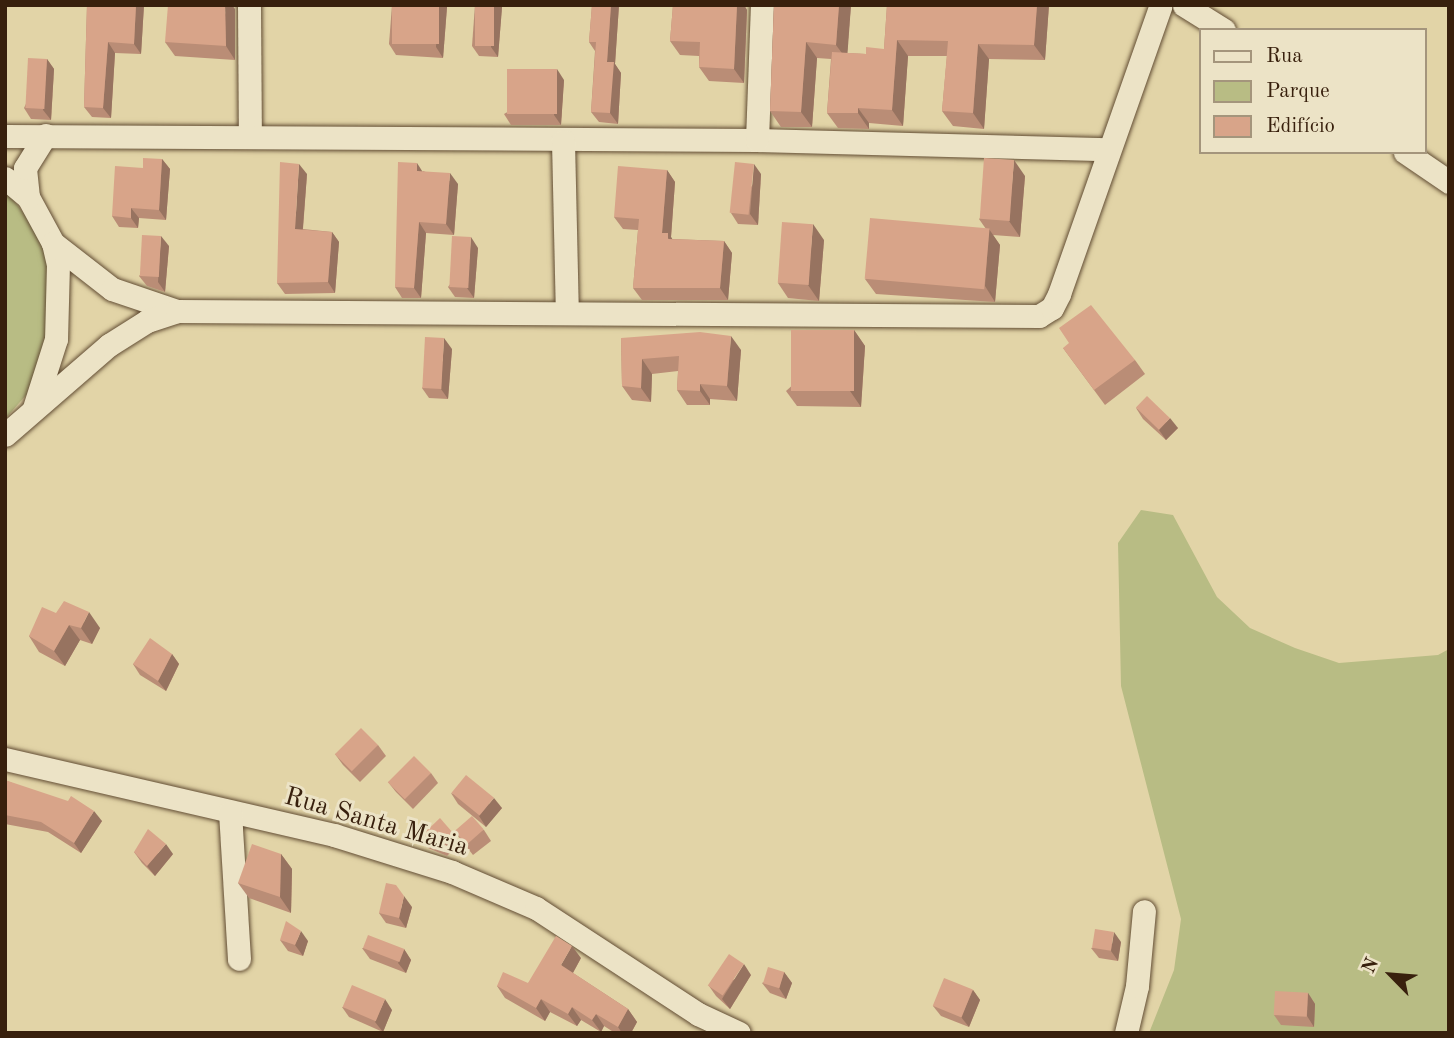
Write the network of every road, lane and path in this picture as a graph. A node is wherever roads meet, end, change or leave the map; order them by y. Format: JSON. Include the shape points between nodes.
{"nodes":[{"id":1,"x":249,"y":5,"type":"edge"},
{"id":2,"x":762,"y":5,"type":"edge"},
{"id":3,"x":1161,"y":5,"type":"edge"},
{"id":4,"x":1184,"y":5,"type":"edge"},
{"id":5,"x":1221,"y":28,"type":"edge"},
{"id":6,"x":46,"y":135,"type":"junction"},
{"id":7,"x":5,"y":136,"type":"edge"},
{"id":8,"x":250,"y":137,"type":"junction"},
{"id":9,"x":757,"y":140,"type":"junction"},
{"id":10,"x":563,"y":141,"type":"junction"},
{"id":11,"x":1107,"y":149,"type":"junction"},
{"id":12,"x":1408,"y":154,"type":"edge"},
{"id":13,"x":5,"y":178,"type":"edge"},
{"id":14,"x":1449,"y":182,"type":"edge"},
{"id":15,"x":28,"y":197,"type":"junction"},
{"id":16,"x":53,"y":243,"type":"junction"},
{"id":17,"x":177,"y":311,"type":"junction"},
{"id":18,"x":567,"y":312,"type":"junction"},
{"id":19,"x":34,"y":408,"type":"junction"},
{"id":20,"x":5,"y":435,"type":"edge"},
{"id":21,"x":5,"y":759,"type":"edge"},
{"id":22,"x":230,"y":812,"type":"junction"},
{"id":23,"x":1144,"y":911,"type":"dead end"},
{"id":24,"x":239,"y":960,"type":"dead end"},
{"id":25,"x":739,"y":1033,"type":"edge"},
{"id":26,"x":1126,"y":1033,"type":"edge"}],
"edges":[{"from":1,"to":8,"type":"street"},
{"from":2,"to":9,"type":"street"},
{"from":3,"to":11,"type":"street"},
{"from":4,"to":5,"type":"street"},
{"from":6,"to":7,"type":"street"},
{"from":6,"to":8,"type":"street"},
{"from":6,"to":15,"type":"street","via":[[25,168]]},
{"from":8,"to":10,"type":"street"},
{"from":9,"to":10,"type":"street"},
{"from":9,"to":11,"type":"street"},
{"from":10,"to":18,"type":"street"},
{"from":11,"to":18,"type":"street","via":[[1059,295],[1052,308],[1039,316]]},
{"from":12,"to":14,"type":"street"},
{"from":13,"to":15,"type":"street"},
{"from":15,"to":16,"type":"street"},
{"from":16,"to":17,"type":"street","via":[[112,289]]},
{"from":16,"to":19,"type":"street","via":[[59,300],[56,339]]},
{"from":17,"to":18,"type":"street"},
{"from":17,"to":19,"type":"street","via":[[131,330]]},
{"from":19,"to":20,"type":"street"},
{"from":21,"to":22,"type":"street","name":"Rua Santa Maria"},
{"from":22,"to":24,"type":"street"},
{"from":22,"to":25,"type":"street","name":"Rua Santa Maria","via":[[404,854],[499,889],[698,1014]]},
{"from":23,"to":26,"type":"street","via":[[1137,986]]}]}
